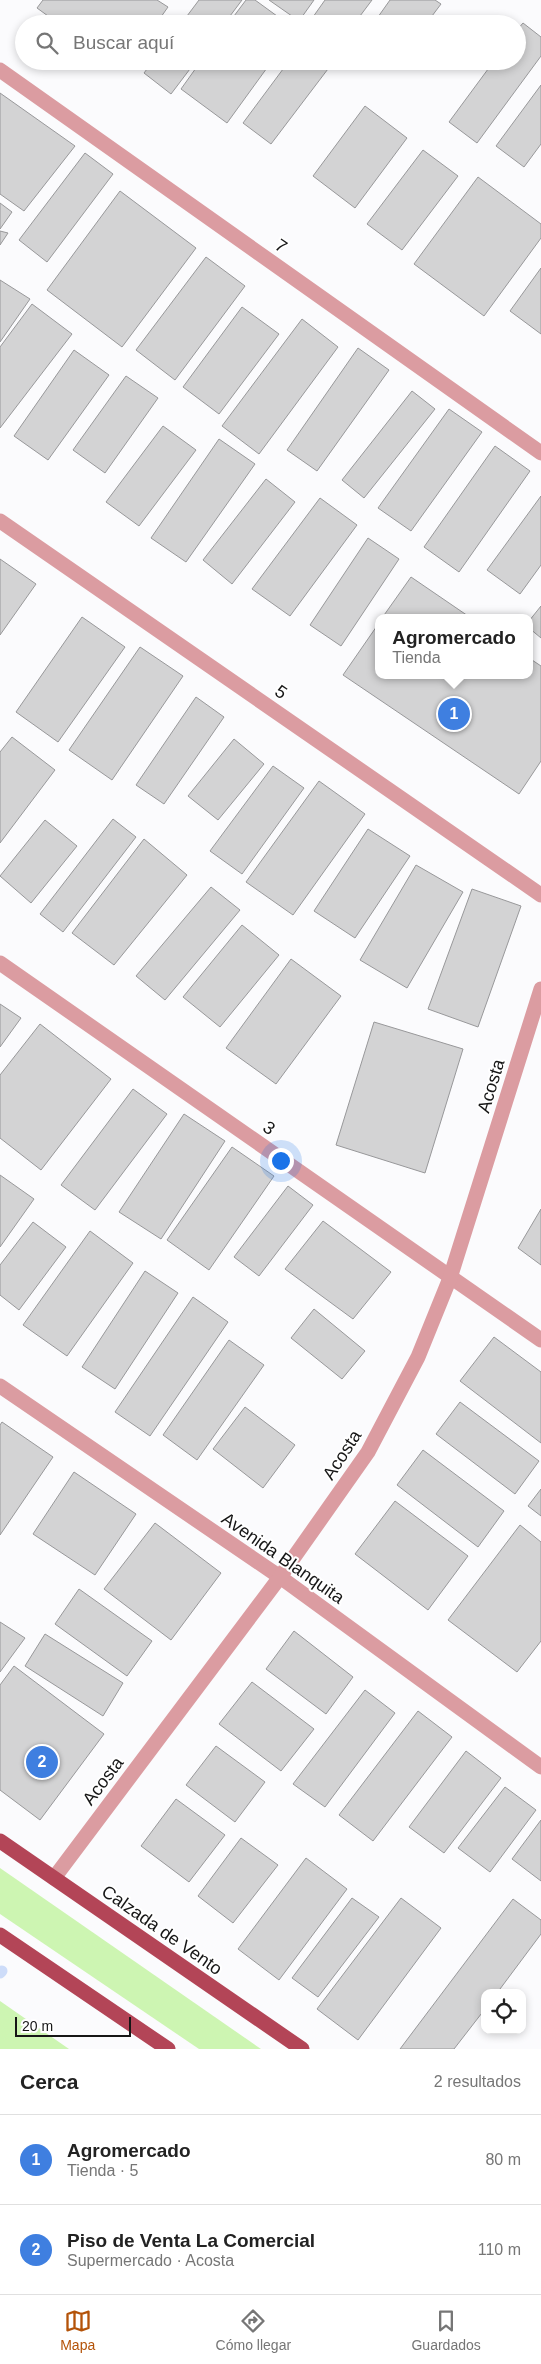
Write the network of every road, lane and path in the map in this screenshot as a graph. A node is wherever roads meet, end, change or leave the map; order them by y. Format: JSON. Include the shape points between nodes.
{"nodes":[{"id":1,"x":0,"y":70,"type":"edge"},
{"id":2,"x":541,"y":453,"type":"edge"},
{"id":3,"x":0,"y":520,"type":"edge"},
{"id":4,"x":541,"y":895,"type":"edge"},
{"id":5,"x":0,"y":963,"type":"edge"},
{"id":6,"x":541,"y":989,"type":"edge"},
{"id":7,"x":450,"y":1278,"type":"junction"},
{"id":8,"x":541,"y":1340,"type":"edge"},
{"id":9,"x":0,"y":1386,"type":"edge"},
{"id":10,"x":280,"y":1577,"type":"junction"},
{"id":11,"x":541,"y":1767,"type":"edge"},
{"id":12,"x":0,"y":1841,"type":"edge"},
{"id":13,"x":54,"y":1878,"type":"junction"},
{"id":14,"x":0,"y":1935,"type":"edge"},
{"id":15,"x":168,"y":2049,"type":"edge"},
{"id":16,"x":302,"y":2049,"type":"edge"}],
"edges":[{"from":1,"to":2,"type":"street","name":"7"},
{"from":3,"to":4,"type":"street","name":"5"},
{"from":5,"to":7,"type":"street","name":"3"},
{"from":6,"to":7,"type":"street","name":"Acosta"},
{"from":7,"to":8,"type":"street","name":"3"},
{"from":7,"to":10,"type":"street","name":"Acosta","via":[[418,1356],[368,1452]]},
{"from":9,"to":10,"type":"street","name":"Avenida Blanquita"},
{"from":10,"to":11,"type":"street","name":"Avenida Blanquita"},
{"from":10,"to":13,"type":"street","name":"Acosta"},
{"from":12,"to":13,"type":"main road","name":"Calzada de Vento"},
{"from":13,"to":16,"type":"main road","name":"Calzada de Vento"},
{"from":14,"to":15,"type":"main road"}]}
